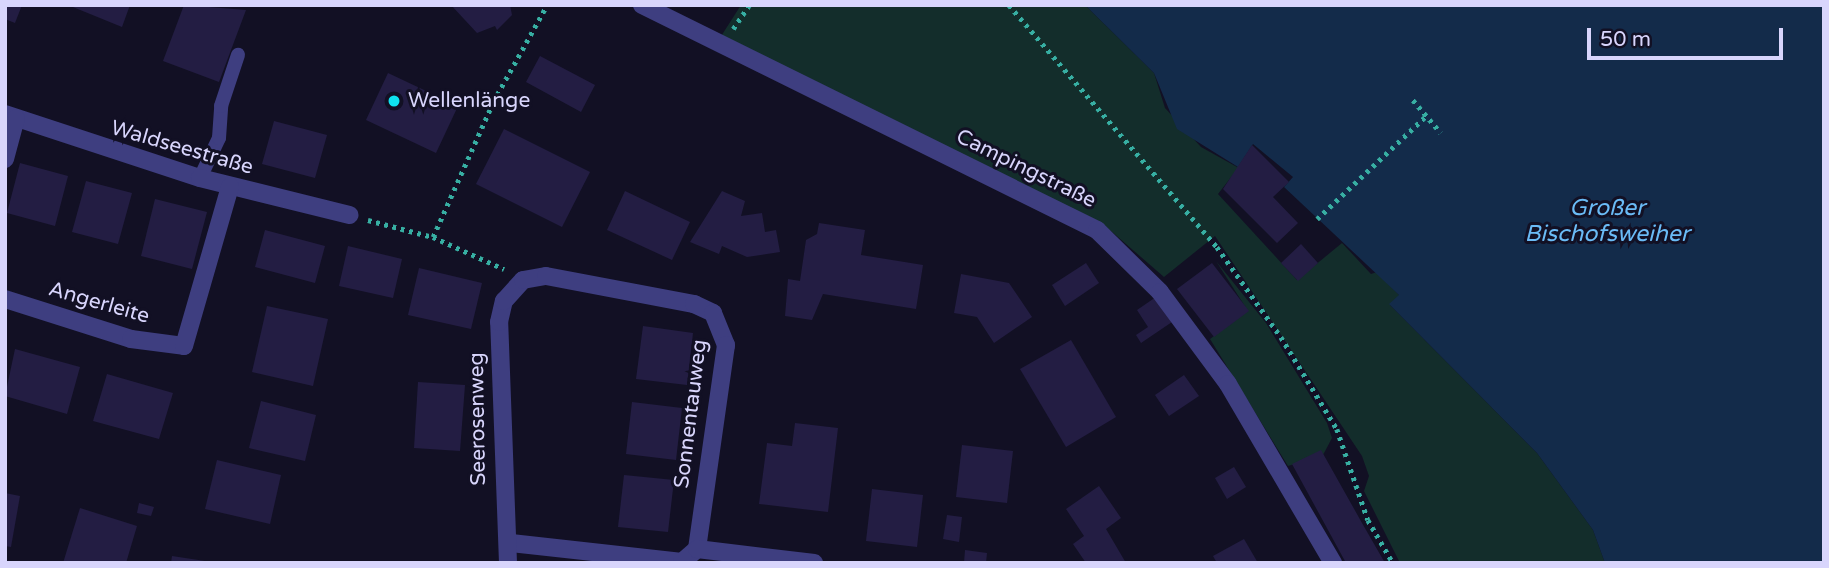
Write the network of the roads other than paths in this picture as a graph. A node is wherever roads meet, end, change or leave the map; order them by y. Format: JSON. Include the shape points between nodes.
{"nodes":[{"id":1,"x":642,"y":5,"type":"edge"},
{"id":2,"x":238,"y":55,"type":"dead end"},
{"id":3,"x":10,"y":116,"type":"edge"},
{"id":4,"x":5,"y":159,"type":"edge"},
{"id":5,"x":200,"y":178,"type":"junction"},
{"id":6,"x":230,"y":187,"type":"junction"},
{"id":7,"x":349,"y":215,"type":"road end"},
{"id":8,"x":523,"y":280,"type":"joint"},
{"id":9,"x":5,"y":299,"type":"edge"},
{"id":10,"x":511,"y":543,"type":"junction"},
{"id":11,"x":697,"y":550,"type":"junction"},
{"id":12,"x":508,"y":563,"type":"edge"},
{"id":13,"x":814,"y":563,"type":"edge"},
{"id":14,"x":1333,"y":563,"type":"edge"}],
"edges":[{"from":1,"to":14,"type":"street","name":"Campingstraße","via":[[1097,230],[1160,292],[1228,384]]},
{"from":2,"to":5,"type":"lane","via":[[221,106],[219,138]]},
{"from":3,"to":4,"type":"street"},
{"from":3,"to":5,"type":"street","name":"Waldseestraße"},
{"from":5,"to":6,"type":"street","name":"Waldseestraße"},
{"from":6,"to":7,"type":"street","name":"Waldseestraße"},
{"from":6,"to":9,"type":"street","name":"Angerleite","via":[[184,346],[131,339]]},
{"from":8,"to":10,"type":"street","name":"Seerosenweg","via":[[505,301],[499,322],[502,513]]},
{"from":8,"to":11,"type":"street","name":"Sonnentauweg","via":[[546,276],[694,304],[723,328]]},
{"from":10,"to":11,"type":"street","via":[[681,562]]},
{"from":10,"to":12,"type":"street","name":"Seerosenweg"},
{"from":11,"to":13,"type":"street"}]}
